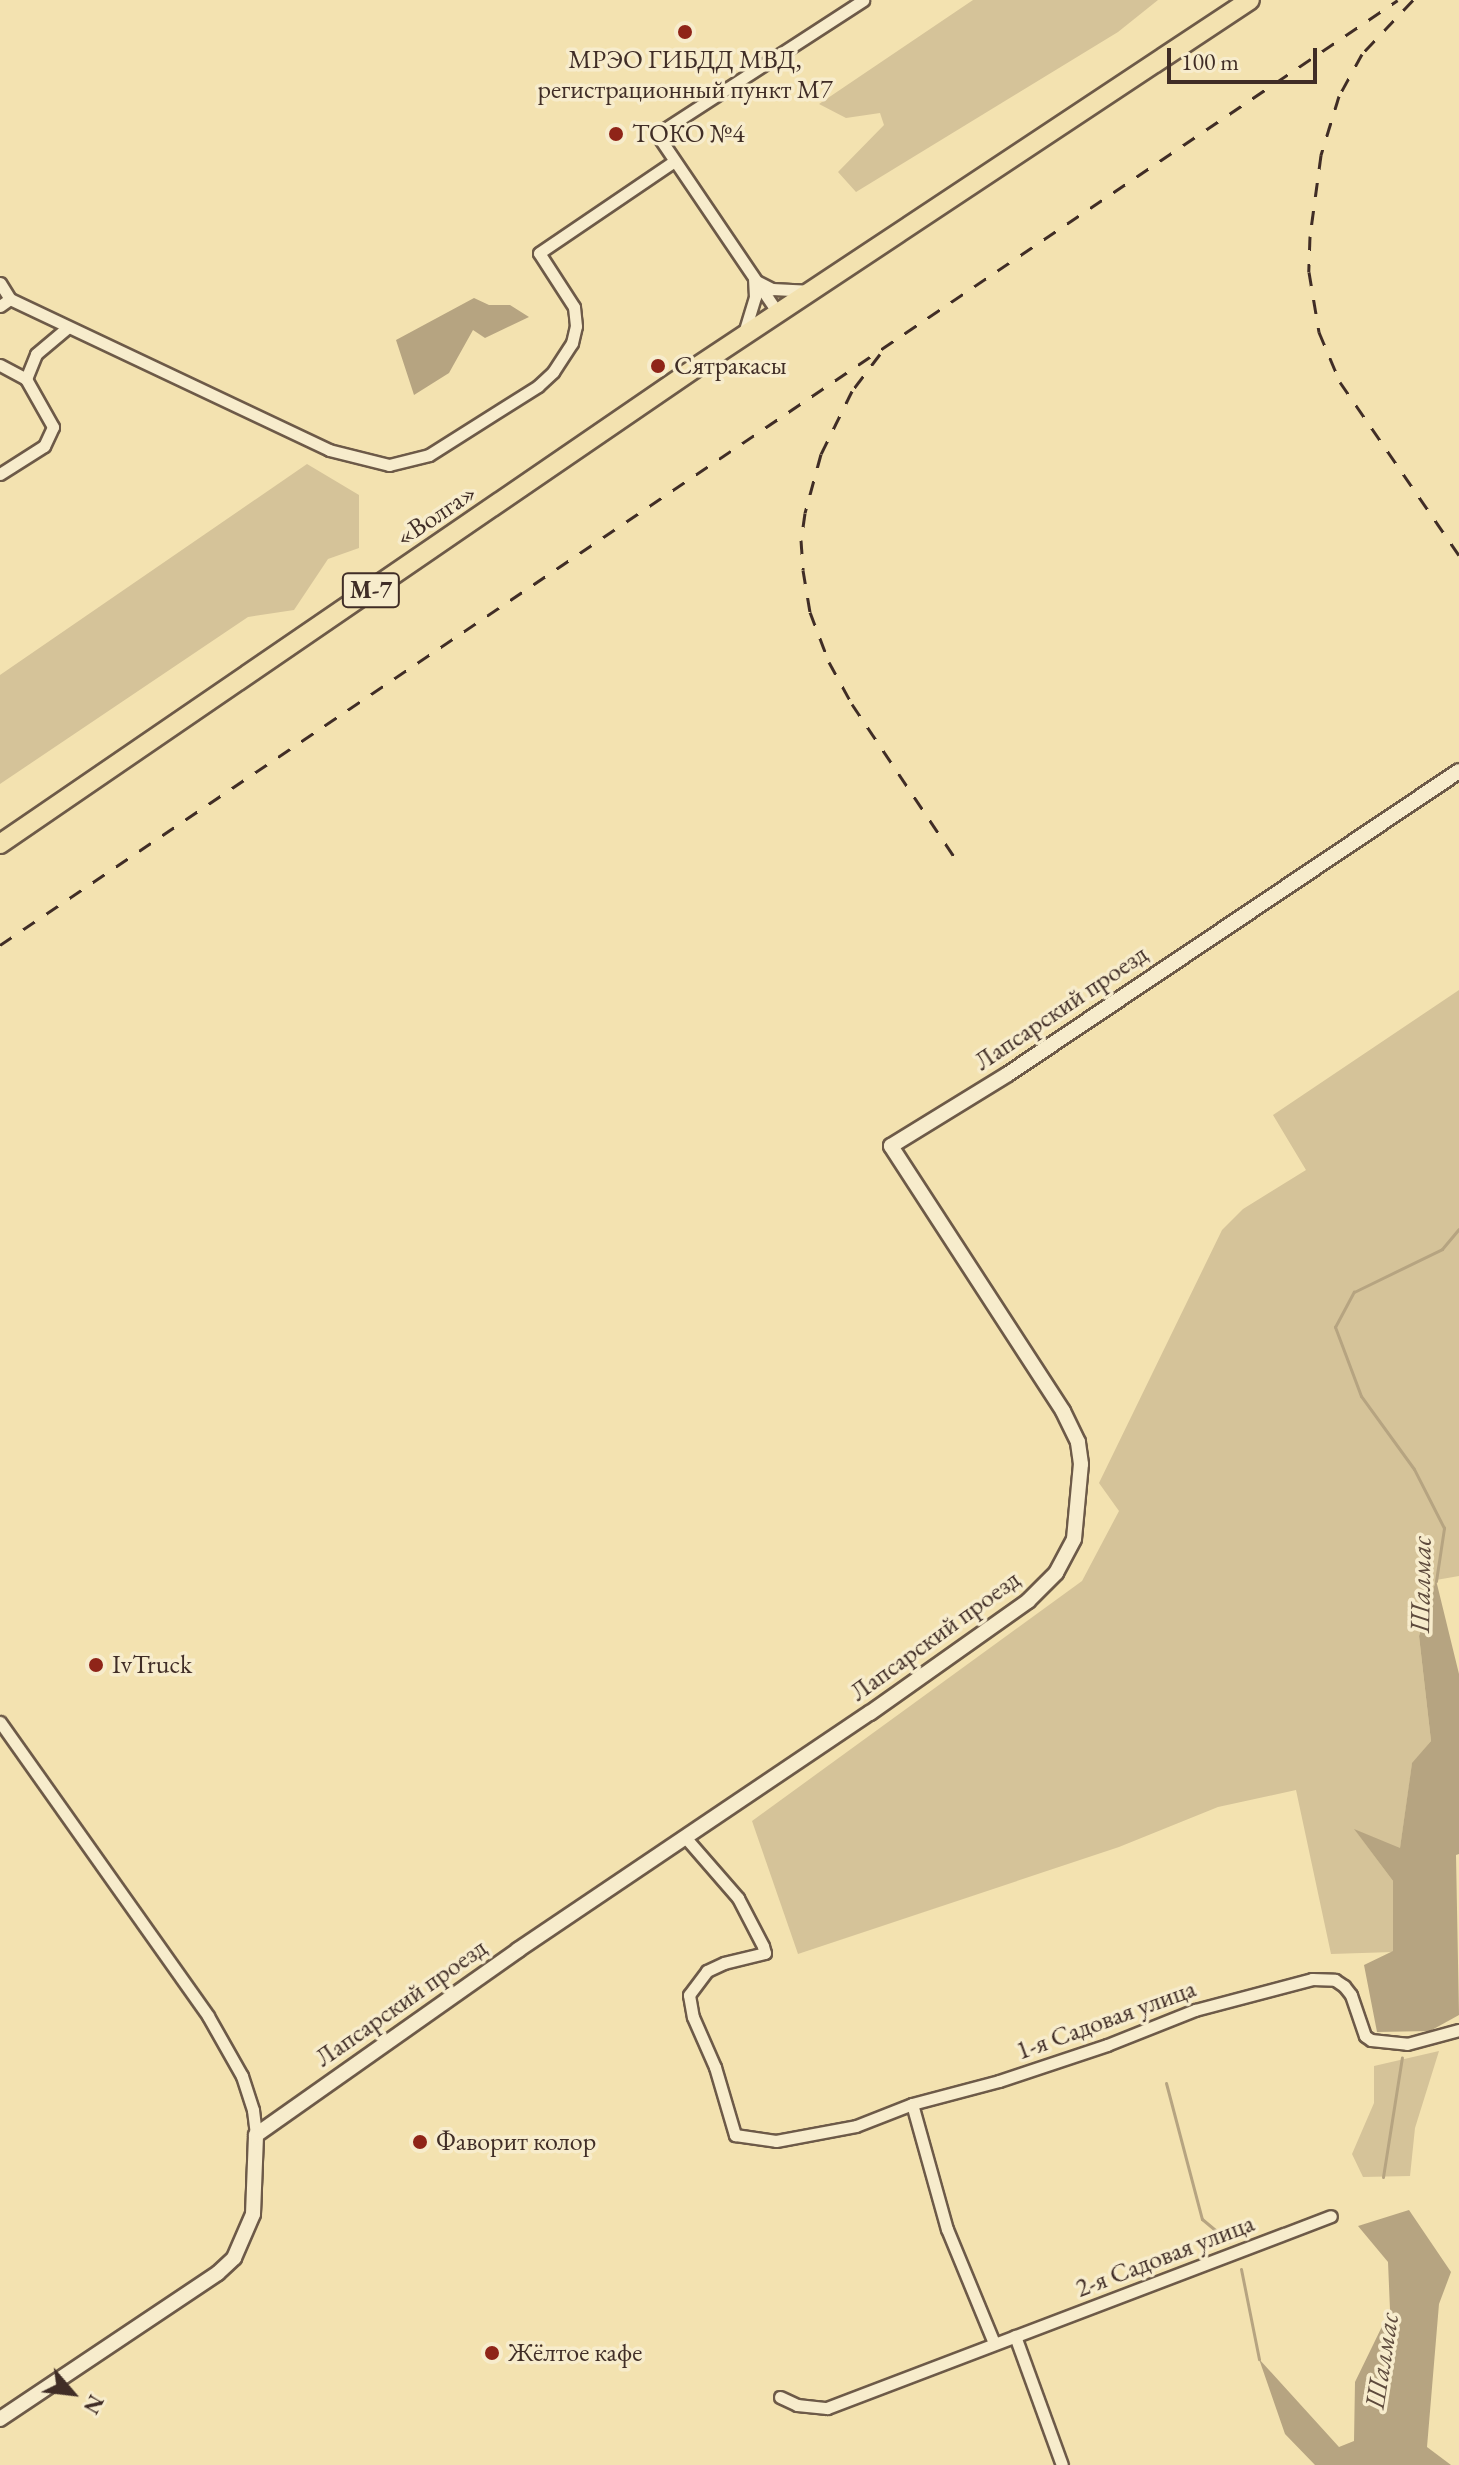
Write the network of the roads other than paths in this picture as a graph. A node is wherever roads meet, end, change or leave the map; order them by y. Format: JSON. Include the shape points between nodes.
{"nodes":[{"id":1,"x":863,"y":0,"type":"edge"},
{"id":2,"x":1242,"y":3,"type":"edge"},
{"id":3,"x":673,"y":162,"type":"junction"},
{"id":4,"x":754,"y":280,"type":"junction"},
{"id":5,"x":0,"y":283,"type":"edge"},
{"id":6,"x":812,"y":291,"type":"junction"},
{"id":7,"x":5,"y":303,"type":"edge"},
{"id":8,"x":778,"y":313,"type":"junction"},
{"id":9,"x":67,"y":328,"type":"junction"},
{"id":10,"x":743,"y":337,"type":"junction"},
{"id":11,"x":0,"y":365,"type":"edge"},
{"id":12,"x":26,"y":379,"type":"junction"},
{"id":13,"x":0,"y":474,"type":"edge"},
{"id":14,"x":1459,"y":771,"type":"edge"},
{"id":15,"x":0,"y":844,"type":"edge"},
{"id":16,"x":0,"y":1722,"type":"edge"},
{"id":17,"x":685,"y":1837,"type":"junction"},
{"id":18,"x":1459,"y":2030,"type":"edge"},
{"id":19,"x":912,"y":2104,"type":"junction"},
{"id":20,"x":256,"y":2135,"type":"junction"},
{"id":21,"x":1331,"y":2216,"type":"dead end"},
{"id":22,"x":1015,"y":2336,"type":"junction"},
{"id":23,"x":994,"y":2343,"type":"junction"},
{"id":24,"x":780,"y":2397,"type":"dead end"},
{"id":25,"x":0,"y":2419,"type":"edge"},
{"id":26,"x":1062,"y":2465,"type":"edge"}],
"edges":[{"from":1,"to":3,"type":"street","via":[[657,134]]},
{"from":2,"to":6,"type":"highway","name":"«Волга»"},
{"from":3,"to":4,"type":"street"},
{"from":3,"to":9,"type":"street","via":[[539,253],[574,307],[576,326],[565,357],[538,386],[429,455],[389,465],[329,450]]},
{"from":4,"to":6,"type":"street","via":[[772,289]]},
{"from":4,"to":8,"type":"street"},
{"from":4,"to":10,"type":"street","via":[[755,297]]},
{"from":5,"to":7,"type":"street"},
{"from":6,"to":8,"type":"highway","name":"«Волга»"},
{"from":7,"to":9,"type":"street"},
{"from":8,"to":10,"type":"highway","name":"«Волга»"},
{"from":9,"to":12,"type":"street","via":[[36,354]]},
{"from":10,"to":15,"type":"highway","name":"«Волга»","number":"М-7"},
{"from":11,"to":12,"type":"street"},
{"from":12,"to":13,"type":"street","via":[[53,427],[44,446]]},
{"from":14,"to":17,"type":"street","name":"Лапсарский проезд","via":[[1008,1074],[891,1146],[1078,1442],[1074,1539],[1056,1573],[1028,1601]]},
{"from":16,"to":20,"type":"street","via":[[208,2016],[242,2076]]},
{"from":17,"to":19,"type":"street","name":"1-я Садовая улица","via":[[738,1898],[765,1953],[707,1971],[689,1995],[735,2135],[796,2139],[856,2126]]},
{"from":17,"to":20,"type":"street","name":"Лапсарский проезд"},
{"from":18,"to":19,"type":"street","name":"1-я Садовая улица","via":[[1407,2044],[1371,2040],[1344,1986],[1312,1979],[1195,2010],[999,2081]]},
{"from":19,"to":23,"type":"street","via":[[947,2229]]},
{"from":20,"to":25,"type":"street","via":[[253,2214],[234,2258]]},
{"from":21,"to":22,"type":"street","name":"2-я Садовая улица"},
{"from":22,"to":23,"type":"street","name":"2-я Садовая улица"},
{"from":22,"to":26,"type":"street"},
{"from":23,"to":24,"type":"street","name":"2-я Садовая улица","via":[[827,2408]]}]}
